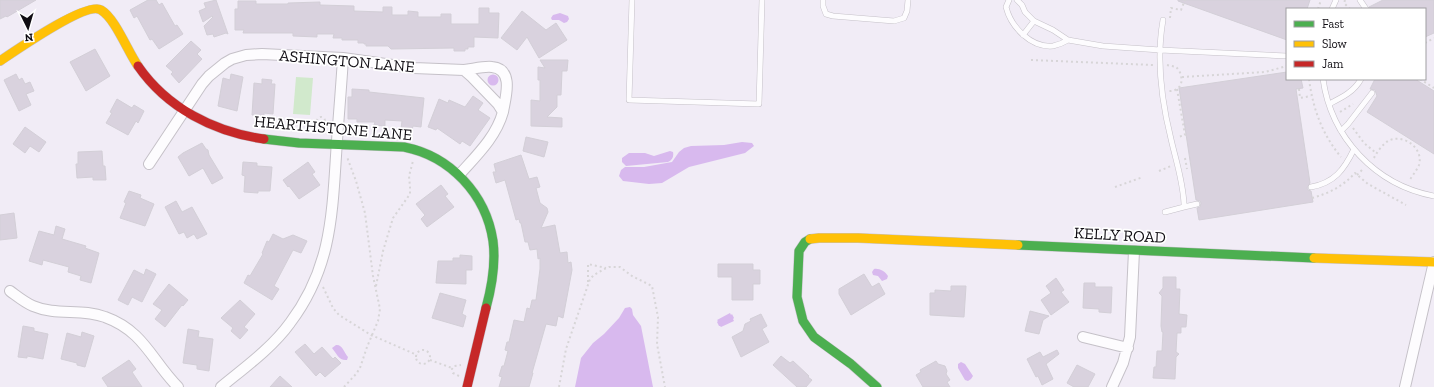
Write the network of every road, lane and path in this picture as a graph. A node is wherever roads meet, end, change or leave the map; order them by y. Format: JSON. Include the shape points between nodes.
{"nodes":[{"id":1,"x":632,"y":0,"type":"edge"},
{"id":2,"x":762,"y":0,"type":"edge"},
{"id":3,"x":823,"y":0,"type":"edge"},
{"id":4,"x":908,"y":0,"type":"edge"},
{"id":5,"x":1009,"y":0,"type":"edge"},
{"id":6,"x":1017,"y":0,"type":"edge"},
{"id":7,"x":1185,"y":0,"type":"edge"},
{"id":8,"x":1345,"y":0,"type":"edge"},
{"id":9,"x":1349,"y":8,"type":"edge"},
{"id":10,"x":1163,"y":20,"type":"dead end"},
{"id":11,"x":1034,"y":21,"type":"junction"},
{"id":12,"x":1169,"y":22,"type":"dead end"},
{"id":13,"x":1023,"y":35,"type":"junction"},
{"id":14,"x":1068,"y":40,"type":"junction"},
{"id":15,"x":1160,"y":50,"type":"junction"},
{"id":16,"x":1167,"y":51,"type":"junction"},
{"id":17,"x":1286,"y":56,"type":"edge"},
{"id":18,"x":343,"y":58,"type":"junction"},
{"id":19,"x":1031,"y":60,"type":"dead end"},
{"id":20,"x":0,"y":61,"type":"edge"},
{"id":21,"x":1160,"y":65,"type":"junction"},
{"id":22,"x":1166,"y":65,"type":"junction"},
{"id":23,"x":1286,"y":66,"type":"edge"},
{"id":24,"x":464,"y":70,"type":"junction"},
{"id":25,"x":1167,"y":72,"type":"dead end"},
{"id":26,"x":1182,"y":77,"type":"junction"},
{"id":27,"x":1309,"y":80,"type":"edge"},
{"id":28,"x":1323,"y":80,"type":"edge"},
{"id":29,"x":1360,"y":80,"type":"edge"},
{"id":30,"x":1422,"y":80,"type":"edge"},
{"id":31,"x":1168,"y":84,"type":"dead end"},
{"id":32,"x":1434,"y":88,"type":"edge"},
{"id":33,"x":1177,"y":89,"type":"junction"},
{"id":34,"x":1299,"y":89,"type":"dead end"},
{"id":35,"x":1372,"y":93,"type":"dead end"},
{"id":36,"x":1312,"y":96,"type":"junction"},
{"id":37,"x":1329,"y":104,"type":"junction"},
{"id":38,"x":184,"y":110,"type":"junction"},
{"id":39,"x":503,"y":112,"type":"junction"},
{"id":40,"x":320,"y":126,"type":"junction"},
{"id":41,"x":1341,"y":131,"type":"junction"},
{"id":42,"x":337,"y":144,"type":"junction"},
{"id":43,"x":1180,"y":144,"type":"dead end"},
{"id":44,"x":1354,"y":149,"type":"junction"},
{"id":45,"x":416,"y":150,"type":"junction"},
{"id":46,"x":1184,"y":156,"type":"dead end"},
{"id":47,"x":1346,"y":163,"type":"junction"},
{"id":48,"x":149,"y":164,"type":"dead end"},
{"id":49,"x":1368,"y":164,"type":"junction"},
{"id":50,"x":1355,"y":173,"type":"junction"},
{"id":51,"x":460,"y":174,"type":"junction"},
{"id":52,"x":1143,"y":176,"type":"dead end"},
{"id":53,"x":1188,"y":176,"type":"dead end"},
{"id":54,"x":1116,"y":187,"type":"dead end"},
{"id":55,"x":1311,"y":187,"type":"dead end"},
{"id":56,"x":1405,"y":187,"type":"junction"},
{"id":57,"x":1434,"y":196,"type":"edge"},
{"id":58,"x":1312,"y":198,"type":"dead end"},
{"id":59,"x":1197,"y":204,"type":"dead end"},
{"id":60,"x":1406,"y":205,"type":"dead end"},
{"id":61,"x":1184,"y":207,"type":"junction"},
{"id":62,"x":1166,"y":212,"type":"dead end"},
{"id":63,"x":1134,"y":251,"type":"junction"},
{"id":64,"x":1434,"y":262,"type":"edge"},
{"id":65,"x":606,"y":268,"type":"junction"},
{"id":66,"x":315,"y":280,"type":"junction"},
{"id":67,"x":588,"y":283,"type":"junction"},
{"id":68,"x":376,"y":288,"type":"junction"},
{"id":69,"x":10,"y":291,"type":"dead end"},
{"id":70,"x":371,"y":335,"type":"junction"},
{"id":71,"x":1083,"y":337,"type":"dead end"},
{"id":72,"x":1128,"y":348,"type":"junction"},
{"id":73,"x":417,"y":355,"type":"junction"},
{"id":74,"x":430,"y":360,"type":"junction"},
{"id":75,"x":452,"y":368,"type":"dead end"},
{"id":76,"x":178,"y":387,"type":"edge"},
{"id":77,"x":220,"y":387,"type":"edge"},
{"id":78,"x":344,"y":387,"type":"edge"},
{"id":79,"x":467,"y":387,"type":"edge"},
{"id":80,"x":559,"y":387,"type":"edge"},
{"id":81,"x":665,"y":387,"type":"edge"},
{"id":82,"x":877,"y":387,"type":"edge"},
{"id":83,"x":1112,"y":387,"type":"edge"},
{"id":84,"x":1405,"y":387,"type":"edge"}],
"edges":[{"from":1,"to":2,"type":"lane","via":[[629,100],[759,104]]},
{"from":3,"to":4,"type":"lane","via":[[826,14],[894,21],[904,18]]},
{"from":5,"to":13,"type":"lane","via":[[1006,7],[1008,15]]},
{"from":6,"to":11,"type":"lane"},
{"from":7,"to":12,"type":"path","via":[[1181,10],[1171,8]]},
{"from":8,"to":9,"type":"path","via":[[1344,3]]},
{"from":10,"to":15,"type":"lane"},
{"from":11,"to":13,"type":"lane"},
{"from":11,"to":14,"type":"lane"},
{"from":13,"to":14,"type":"lane","via":[[1037,43],[1051,46]]},
{"from":14,"to":15,"type":"lane","via":[[1103,46]]},
{"from":15,"to":16,"type":"lane"},
{"from":15,"to":21,"type":"lane"},
{"from":16,"to":17,"type":"lane"},
{"from":16,"to":22,"type":"path"},
{"from":18,"to":24,"type":"street","name":"ASHINGTON LANE","via":[[414,68]]},
{"from":18,"to":38,"type":"street","name":"ASHINGTON LANE","via":[[258,54],[232,59],[209,76]]},
{"from":18,"to":42,"type":"street"},
{"from":19,"to":21,"type":"path"},
{"from":20,"to":38,"type":"street","name":"HEARTHSTONE LANE","via":[[74,16],[90,9],[99,9],[108,16],[151,84]]},
{"from":21,"to":61,"type":"lane","via":[[1164,106],[1182,180]]},
{"from":22,"to":25,"type":"path"},
{"from":22,"to":26,"type":"path","via":[[1179,69]]},
{"from":23,"to":26,"type":"path","via":[[1265,72]]},
{"from":24,"to":39,"type":"street"},
{"from":24,"to":39,"type":"street","name":"ASHINGTON LANE","via":[[490,67],[503,72],[507,86]]},
{"from":26,"to":33,"type":"path"},
{"from":27,"to":36,"type":"path"},
{"from":28,"to":37,"type":"lane"},
{"from":29,"to":37,"type":"lane","via":[[1350,93]]},
{"from":30,"to":32,"type":"path"},
{"from":31,"to":33,"type":"path","via":[[1169,91]]},
{"from":33,"to":43,"type":"path","via":[[1185,135],[1178,137]]},
{"from":34,"to":36,"type":"path","via":[[1300,98]]},
{"from":35,"to":41,"type":"lane"},
{"from":36,"to":47,"type":"path","via":[[1315,112],[1323,130]]},
{"from":37,"to":41,"type":"lane"},
{"from":38,"to":42,"type":"street","name":"HEARTHSTONE LANE","via":[[212,125],[255,138]]},
{"from":38,"to":48,"type":"street","name":"ASHINGTON LANE"},
{"from":39,"to":51,"type":"street","via":[[499,125],[488,141]]},
{"from":40,"to":40,"type":"path","via":[[325,123],[320,117],[317,120]]},
{"from":40,"to":42,"type":"path"},
{"from":41,"to":44,"type":"lane"},
{"from":42,"to":45,"type":"street","name":"HEARTHSTONE LANE"},
{"from":42,"to":66,"type":"street","via":[[329,234]]},
{"from":42,"to":68,"type":"path","via":[[349,161],[364,209]]},
{"from":44,"to":47,"type":"lane"},
{"from":44,"to":49,"type":"lane"},
{"from":45,"to":51,"type":"street","name":"HEARTHSTONE LANE"},
{"from":45,"to":68,"type":"path","via":[[409,176],[410,194],[393,218]]},
{"from":46,"to":53,"type":"path"},
{"from":47,"to":50,"type":"path"},
{"from":47,"to":55,"type":"lane","via":[[1332,180]]},
{"from":49,"to":56,"type":"lane"},
{"from":49,"to":56,"type":"path","via":[[1389,141],[1410,141],[1419,157],[1418,165]]},
{"from":50,"to":58,"type":"path","via":[[1337,189]]},
{"from":50,"to":60,"type":"path","via":[[1368,184]]},
{"from":51,"to":79,"type":"street","name":"HEARTHSTONE LANE","via":[[479,198],[486,214],[493,239],[494,258],[490,291]]},
{"from":52,"to":54,"type":"path"},
{"from":56,"to":57,"type":"lane"},
{"from":59,"to":61,"type":"lane"},
{"from":61,"to":62,"type":"lane"},
{"from":63,"to":64,"type":"street","name":"KELLY ROAD"},
{"from":63,"to":72,"type":"street","via":[[1132,322]]},
{"from":63,"to":82,"type":"street","name":"KELLY ROAD","via":[[858,238],[819,238],[805,242],[799,251],[797,284],[802,320],[814,337]]},
{"from":64,"to":84,"type":"street"},
{"from":65,"to":67,"type":"path","via":[[594,275]]},
{"from":65,"to":67,"type":"path","via":[[588,264]]},
{"from":65,"to":81,"type":"path","via":[[620,267],[652,286],[658,317],[657,344]]},
{"from":66,"to":70,"type":"path","via":[[323,287],[336,313]]},
{"from":66,"to":77,"type":"street","via":[[290,324],[278,338]]},
{"from":67,"to":80,"type":"path","via":[[566,349]]},
{"from":68,"to":70,"type":"path","via":[[380,309]]},
{"from":69,"to":76,"type":"street","via":[[36,307],[98,314],[122,325],[140,339]]},
{"from":70,"to":73,"type":"path"},
{"from":70,"to":78,"type":"path","via":[[360,368]]},
{"from":71,"to":72,"type":"street"},
{"from":72,"to":83,"type":"street"},
{"from":73,"to":74,"type":"path","via":[[417,360],[421,364]]},
{"from":73,"to":74,"type":"path","via":[[420,351],[426,351]]},
{"from":74,"to":75,"type":"path"}]}
